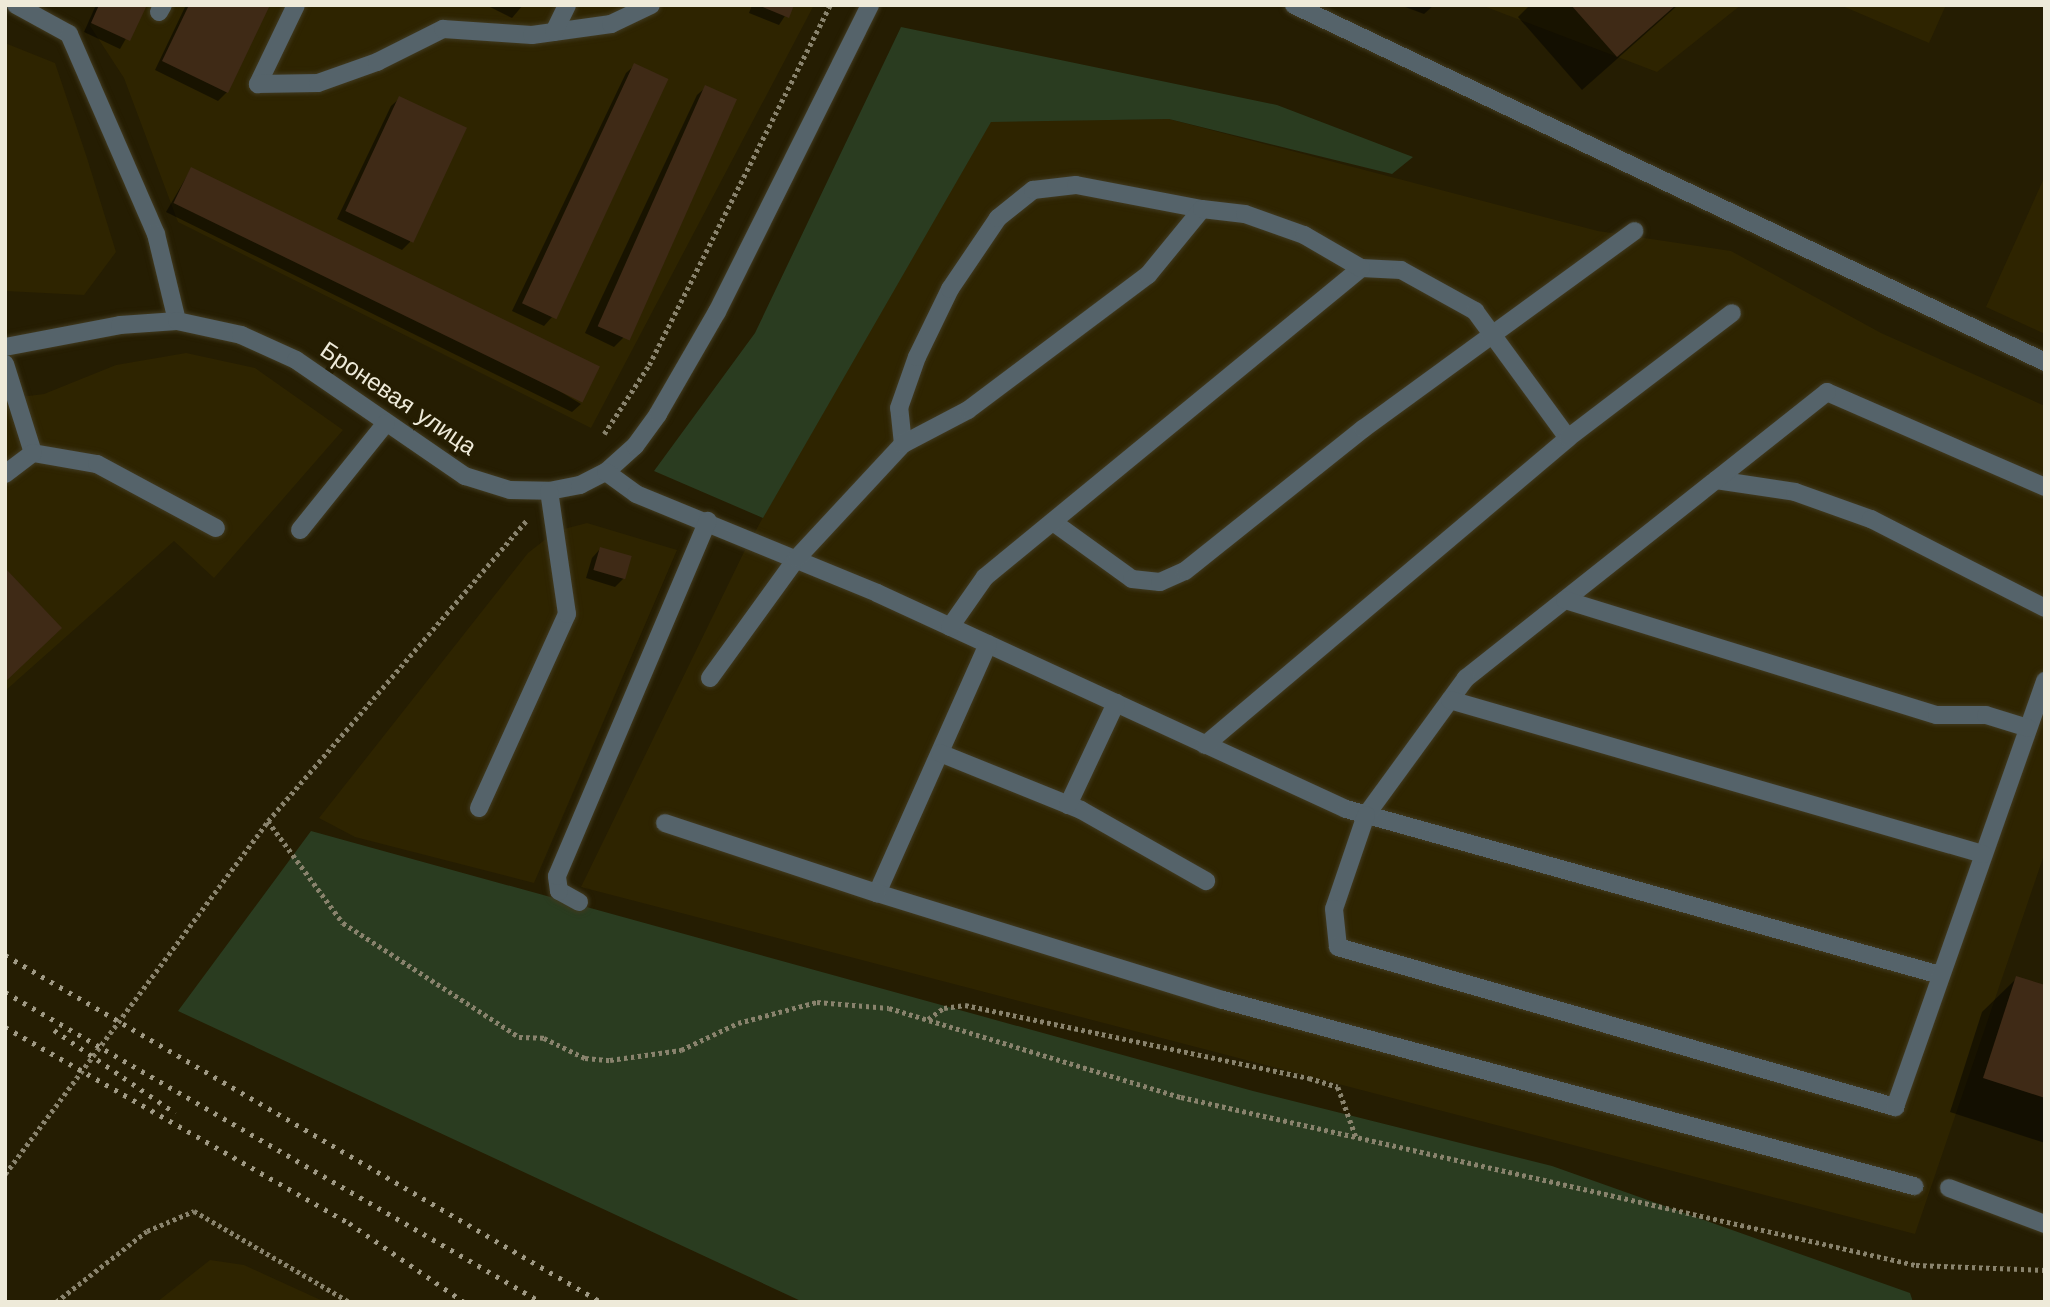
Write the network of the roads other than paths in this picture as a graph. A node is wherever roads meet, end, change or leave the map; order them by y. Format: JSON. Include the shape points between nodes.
{"nodes":[{"id":1,"x":296,"y":5,"type":"edge"},
{"id":2,"x":567,"y":5,"type":"edge"},
{"id":3,"x":651,"y":5,"type":"edge"},
{"id":4,"x":870,"y":5,"type":"edge"},
{"id":5,"x":19,"y":6,"type":"edge"},
{"id":6,"x":1305,"y":8,"type":"edge"},
{"id":7,"x":554,"y":32,"type":"junction"},
{"id":8,"x":1202,"y":209,"type":"junction"},
{"id":9,"x":1635,"y":231,"type":"dead end"},
{"id":10,"x":1361,"y":268,"type":"junction"},
{"id":11,"x":1732,"y":313,"type":"dead end"},
{"id":12,"x":177,"y":321,"type":"junction"},
{"id":13,"x":1490,"y":332,"type":"junction"},
{"id":14,"x":5,"y":347,"type":"edge"},
{"id":15,"x":2045,"y":362,"type":"edge"},
{"id":16,"x":5,"y":364,"type":"edge"},
{"id":17,"x":386,"y":423,"type":"junction"},
{"id":18,"x":1568,"y":438,"type":"junction"},
{"id":19,"x":903,"y":444,"type":"junction"},
{"id":20,"x":33,"y":453,"type":"junction"},
{"id":21,"x":606,"y":472,"type":"junction"},
{"id":22,"x":5,"y":474,"type":"edge"},
{"id":23,"x":1716,"y":480,"type":"junction"},
{"id":24,"x":2045,"y":487,"type":"edge"},
{"id":25,"x":548,"y":491,"type":"junction"},
{"id":26,"x":708,"y":521,"type":"junction"},
{"id":27,"x":1053,"y":522,"type":"junction"},
{"id":28,"x":216,"y":528,"type":"dead end"},
{"id":29,"x":300,"y":530,"type":"dead end"},
{"id":30,"x":797,"y":558,"type":"junction"},
{"id":31,"x":1565,"y":600,"type":"junction"},
{"id":32,"x":2045,"y":608,"type":"edge"},
{"id":33,"x":950,"y":627,"type":"junction"},
{"id":34,"x":988,"y":644,"type":"junction"},
{"id":35,"x":710,"y":678,"type":"dead end"},
{"id":36,"x":2045,"y":681,"type":"edge"},
{"id":37,"x":1450,"y":700,"type":"junction"},
{"id":38,"x":1116,"y":704,"type":"junction"},
{"id":39,"x":2028,"y":728,"type":"junction"},
{"id":40,"x":1205,"y":745,"type":"junction"},
{"id":41,"x":940,"y":753,"type":"junction"},
{"id":42,"x":1068,"y":805,"type":"junction"},
{"id":43,"x":479,"y":808,"type":"dead end"},
{"id":44,"x":1366,"y":815,"type":"junction"},
{"id":45,"x":665,"y":823,"type":"dead end"},
{"id":46,"x":1983,"y":854,"type":"junction"},
{"id":47,"x":1206,"y":881,"type":"dead end"},
{"id":48,"x":877,"y":893,"type":"junction"},
{"id":49,"x":579,"y":902,"type":"dead end"},
{"id":50,"x":1940,"y":975,"type":"junction"},
{"id":51,"x":1914,"y":1186,"type":"dead end"},
{"id":52,"x":1949,"y":1188,"type":"dead end"},
{"id":53,"x":2045,"y":1224,"type":"edge"}],
"edges":[{"from":1,"to":7,"type":"street","via":[[258,84],[318,83],[377,62],[443,29],[532,35]]},
{"from":2,"to":7,"type":"street"},
{"from":3,"to":7,"type":"street","via":[[611,24]]},
{"from":4,"to":21,"type":"street","name":"Броневая улица","via":[[716,312],[659,414],[635,446]]},
{"from":5,"to":12,"type":"street","via":[[69,34],[156,234]]},
{"from":6,"to":15,"type":"street"},
{"from":8,"to":10,"type":"street","via":[[1245,214],[1304,235]]},
{"from":8,"to":19,"type":"street","via":[[1148,275],[968,410]]},
{"from":8,"to":19,"type":"street","via":[[1076,185],[1033,190],[998,218],[950,289],[916,357],[898,408]]},
{"from":9,"to":13,"type":"street"},
{"from":10,"to":13,"type":"street","via":[[1401,270],[1475,311]]},
{"from":10,"to":27,"type":"street"},
{"from":11,"to":18,"type":"street"},
{"from":12,"to":14,"type":"street","name":"Броневая улица","via":[[120,325]]},
{"from":12,"to":17,"type":"street","name":"Броневая улица","via":[[241,335],[296,360]]},
{"from":13,"to":18,"type":"street"},
{"from":13,"to":27,"type":"street","via":[[1185,572],[1160,582],[1132,579]]},
{"from":16,"to":20,"type":"street"},
{"from":17,"to":25,"type":"street","name":"Броневая улица","via":[[464,476],[510,490]]},
{"from":17,"to":29,"type":"street"},
{"from":18,"to":40,"type":"street"},
{"from":19,"to":30,"type":"street"},
{"from":20,"to":22,"type":"street"},
{"from":20,"to":28,"type":"street","via":[[97,464]]},
{"from":21,"to":25,"type":"street","name":"Броневая улица","via":[[580,485]]},
{"from":21,"to":26,"type":"street","via":[[636,494]]},
{"from":23,"to":24,"type":"street","via":[[1827,393]]},
{"from":23,"to":31,"type":"street"},
{"from":23,"to":32,"type":"street","via":[[1795,492],[1871,519]]},
{"from":25,"to":43,"type":"street","via":[[567,614]]},
{"from":26,"to":30,"type":"street"},
{"from":26,"to":49,"type":"street","via":[[556,876],[559,891]]},
{"from":27,"to":33,"type":"street","via":[[985,577]]},
{"from":30,"to":33,"type":"street"},
{"from":30,"to":35,"type":"street"},
{"from":31,"to":37,"type":"street","via":[[1466,678]]},
{"from":31,"to":39,"type":"street","via":[[1937,715],[1986,715]]},
{"from":33,"to":34,"type":"street"},
{"from":34,"to":38,"type":"street"},
{"from":34,"to":41,"type":"street"},
{"from":36,"to":39,"type":"street"},
{"from":37,"to":44,"type":"street"},
{"from":37,"to":46,"type":"street"},
{"from":38,"to":40,"type":"street"},
{"from":38,"to":42,"type":"street"},
{"from":39,"to":46,"type":"street"},
{"from":40,"to":44,"type":"street"},
{"from":41,"to":42,"type":"street"},
{"from":41,"to":48,"type":"street"},
{"from":42,"to":47,"type":"street"},
{"from":44,"to":50,"type":"street"},
{"from":44,"to":50,"type":"street","via":[[1334,909],[1338,947],[1895,1107]]},
{"from":45,"to":48,"type":"street"},
{"from":46,"to":50,"type":"street"},
{"from":48,"to":51,"type":"street","via":[[1223,1000]]},
{"from":52,"to":53,"type":"street"}]}
